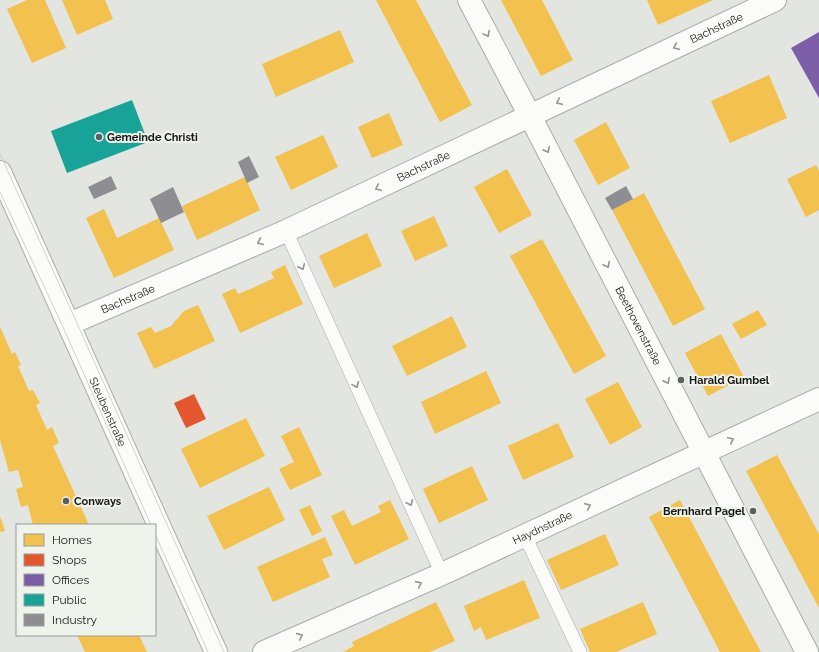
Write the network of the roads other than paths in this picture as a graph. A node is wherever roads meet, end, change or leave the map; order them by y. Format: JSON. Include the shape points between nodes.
{"nodes":[{"id":1,"x":469,"y":0,"type":"edge"},
{"id":2,"x":775,"y":0,"type":"edge"},
{"id":3,"x":530,"y":116,"type":"junction"},
{"id":4,"x":0,"y":172,"type":"edge"},
{"id":5,"x":286,"y":231,"type":"junction"},
{"id":6,"x":69,"y":324,"type":"junction"},
{"id":7,"x":819,"y":399,"type":"edge"},
{"id":8,"x":704,"y":452,"type":"junction"},
{"id":9,"x":525,"y":536,"type":"junction"},
{"id":10,"x":442,"y":574,"type":"junction"},
{"id":11,"x":216,"y":652,"type":"edge"},
{"id":12,"x":264,"y":652,"type":"edge"},
{"id":13,"x":580,"y":652,"type":"edge"},
{"id":14,"x":807,"y":652,"type":"edge"}],
"edges":[{"from":1,"to":3,"type":"street","name":"Beethovenstraße","one_way":true},
{"from":2,"to":3,"type":"street","name":"Bachstraße","one_way":true},
{"from":3,"to":5,"type":"street","name":"Bachstraße","one_way":true},
{"from":3,"to":8,"type":"street","name":"Beethovenstraße","one_way":true},
{"from":4,"to":6,"type":"street","name":"Steubenstraße"},
{"from":5,"to":6,"type":"street","name":"Bachstraße","one_way":true},
{"from":5,"to":10,"type":"lane","one_way":true},
{"from":6,"to":11,"type":"street","name":"Steubenstraße"},
{"from":8,"to":7,"type":"street","name":"Haydnstraße","one_way":true},
{"from":9,"to":8,"type":"street","name":"Haydnstraße","one_way":true},
{"from":8,"to":14,"type":"street","name":"Beethovenstraße"},
{"from":9,"to":10,"type":"street","name":"Haydnstraße"},
{"from":9,"to":13,"type":"lane"},
{"from":12,"to":10,"type":"street","name":"Haydnstraße","one_way":true}]}
